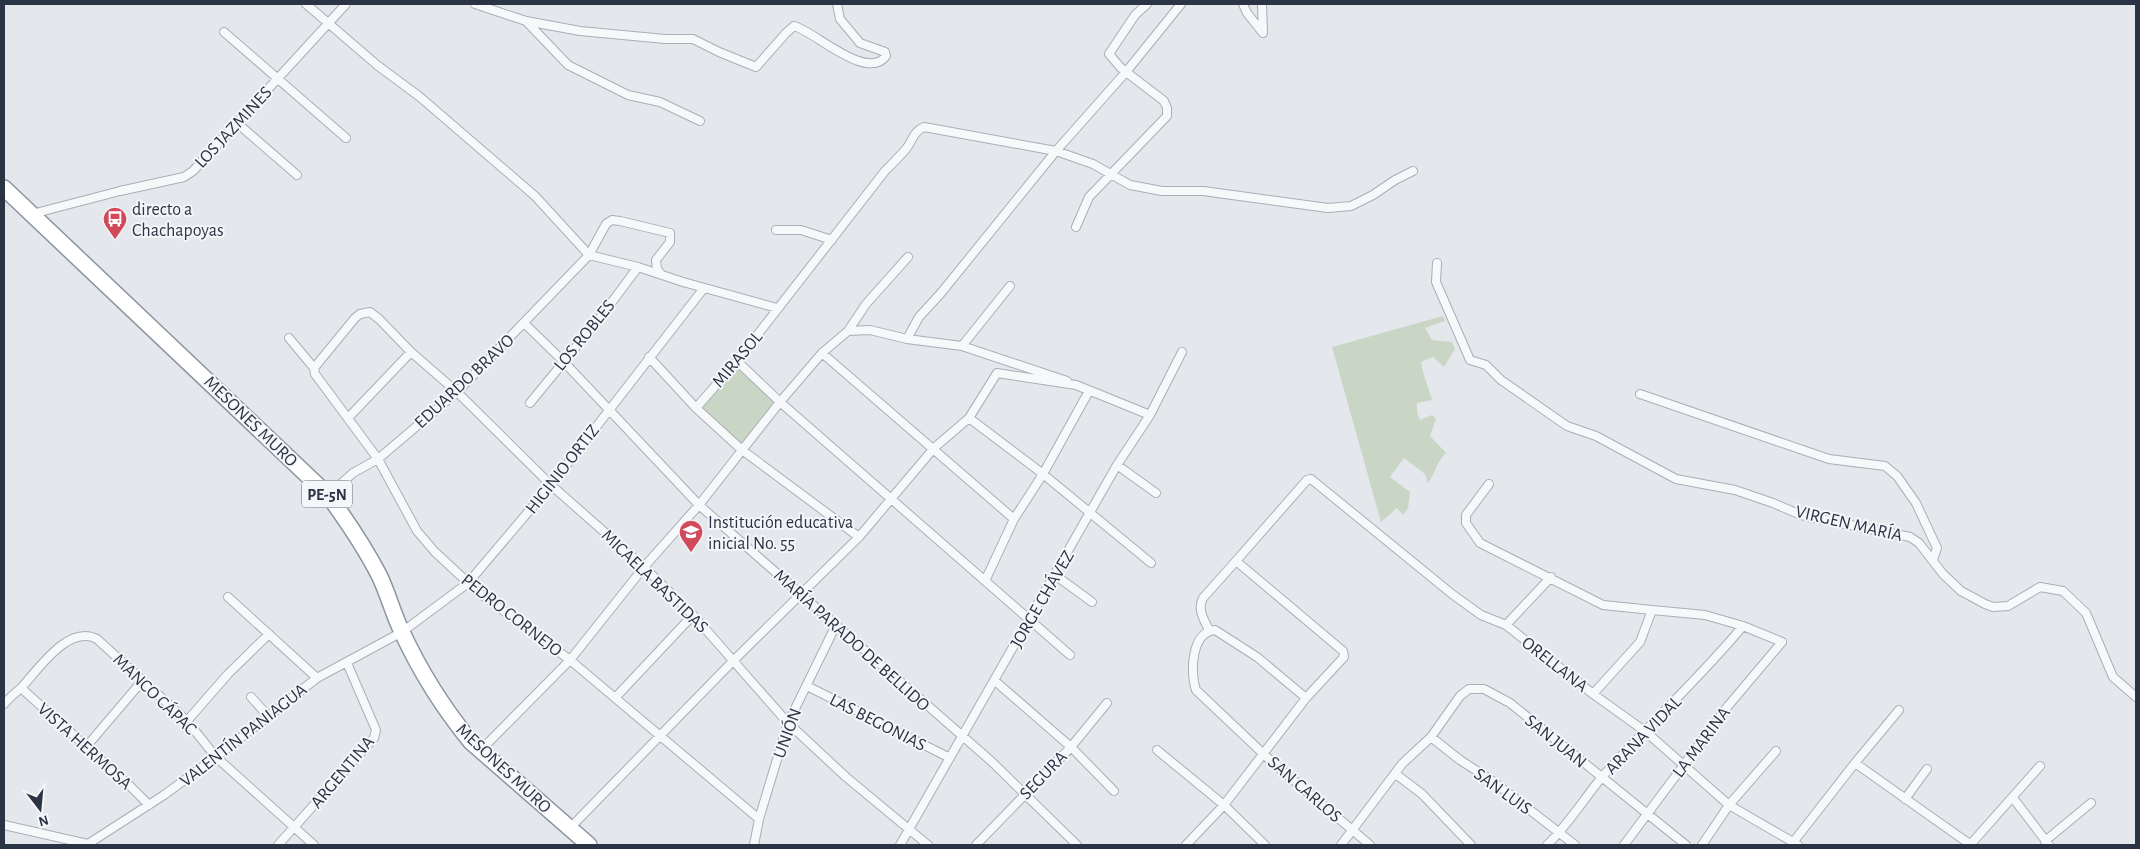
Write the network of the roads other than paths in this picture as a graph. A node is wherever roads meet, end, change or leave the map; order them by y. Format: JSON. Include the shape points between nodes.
{"nodes":[{"id":1,"x":306,"y":4,"type":"edge"},
{"id":2,"x":346,"y":4,"type":"edge"},
{"id":3,"x":475,"y":4,"type":"edge"},
{"id":4,"x":837,"y":4,"type":"edge"},
{"id":5,"x":1147,"y":4,"type":"edge"},
{"id":6,"x":1180,"y":4,"type":"edge"},
{"id":7,"x":1243,"y":4,"type":"edge"},
{"id":8,"x":1262,"y":4,"type":"edge"},
{"id":9,"x":526,"y":21,"type":"junction"},
{"id":10,"x":329,"y":24,"type":"junction"},
{"id":11,"x":224,"y":32,"type":"dead end"},
{"id":12,"x":1126,"y":72,"type":"junction"},
{"id":13,"x":277,"y":79,"type":"junction"},
{"id":14,"x":700,"y":121,"type":"dead end"},
{"id":15,"x":237,"y":123,"type":"junction"},
{"id":16,"x":346,"y":138,"type":"dead end"},
{"id":17,"x":1056,"y":151,"type":"junction"},
{"id":18,"x":1413,"y":171,"type":"dead end"},
{"id":19,"x":297,"y":175,"type":"dead end"},
{"id":20,"x":1111,"y":175,"type":"junction"},
{"id":21,"x":4,"y":188,"type":"edge"},
{"id":22,"x":32,"y":214,"type":"junction"},
{"id":23,"x":1076,"y":227,"type":"dead end"},
{"id":24,"x":776,"y":230,"type":"dead end"},
{"id":25,"x":832,"y":240,"type":"junction"},
{"id":26,"x":589,"y":255,"type":"junction"},
{"id":27,"x":908,"y":257,"type":"dead end"},
{"id":28,"x":1437,"y":264,"type":"dead end"},
{"id":29,"x":638,"y":267,"type":"junction"},
{"id":30,"x":661,"y":274,"type":"junction"},
{"id":31,"x":1010,"y":286,"type":"dead end"},
{"id":32,"x":704,"y":288,"type":"junction"},
{"id":33,"x":777,"y":308,"type":"junction"},
{"id":34,"x":525,"y":324,"type":"junction"},
{"id":35,"x":848,"y":331,"type":"junction"},
{"id":36,"x":289,"y":338,"type":"dead end"},
{"id":37,"x":907,"y":339,"type":"junction"},
{"id":38,"x":962,"y":346,"type":"junction"},
{"id":39,"x":411,"y":352,"type":"junction"},
{"id":40,"x":1182,"y":352,"type":"dead end"},
{"id":41,"x":822,"y":353,"type":"junction"},
{"id":42,"x":649,"y":357,"type":"junction"},
{"id":43,"x":737,"y":361,"type":"junction"},
{"id":44,"x":563,"y":362,"type":"junction"},
{"id":45,"x":314,"y":368,"type":"junction"},
{"id":46,"x":1076,"y":385,"type":"junction"},
{"id":47,"x":1089,"y":390,"type":"junction"},
{"id":48,"x":457,"y":392,"type":"junction"},
{"id":49,"x":1640,"y":394,"type":"dead end"},
{"id":50,"x":780,"y":402,"type":"junction"},
{"id":51,"x":530,"y":403,"type":"dead end"},
{"id":52,"x":696,"y":408,"type":"junction"},
{"id":53,"x":609,"y":409,"type":"junction"},
{"id":54,"x":1150,"y":415,"type":"junction"},
{"id":55,"x":348,"y":418,"type":"junction"},
{"id":56,"x":969,"y":418,"type":"junction"},
{"id":57,"x":934,"y":448,"type":"junction"},
{"id":58,"x":742,"y":450,"type":"junction"},
{"id":59,"x":378,"y":459,"type":"junction"},
{"id":60,"x":1117,"y":465,"type":"junction"},
{"id":61,"x":1043,"y":474,"type":"junction"},
{"id":62,"x":1489,"y":484,"type":"dead end"},
{"id":63,"x":551,"y":485,"type":"junction"},
{"id":64,"x":1156,"y":493,"type":"dead end"},
{"id":65,"x":328,"y":495,"type":"junction"},
{"id":66,"x":893,"y":499,"type":"junction"},
{"id":67,"x":699,"y":505,"type":"junction"},
{"id":68,"x":1091,"y":513,"type":"junction"},
{"id":69,"x":1014,"y":519,"type":"junction"},
{"id":70,"x":859,"y":537,"type":"junction"},
{"id":71,"x":1236,"y":560,"type":"junction"},
{"id":72,"x":1933,"y":560,"type":"junction"},
{"id":73,"x":1151,"y":564,"type":"dead end"},
{"id":74,"x":644,"y":567,"type":"junction"},
{"id":75,"x":1055,"y":575,"type":"junction"},
{"id":76,"x":1551,"y":578,"type":"junction"},
{"id":77,"x":985,"y":581,"type":"junction"},
{"id":78,"x":468,"y":583,"type":"junction"},
{"id":79,"x":800,"y":594,"type":"junction"},
{"id":80,"x":228,"y":597,"type":"dead end"},
{"id":81,"x":1092,"y":602,"type":"dead end"},
{"id":82,"x":1652,"y":610,"type":"junction"},
{"id":83,"x":693,"y":615,"type":"junction"},
{"id":84,"x":1029,"y":619,"type":"junction"},
{"id":85,"x":836,"y":625,"type":"junction"},
{"id":86,"x":1506,"y":625,"type":"junction"},
{"id":87,"x":1742,"y":626,"type":"junction"},
{"id":88,"x":1209,"y":630,"type":"junction"},
{"id":89,"x":402,"y":632,"type":"junction"},
{"id":90,"x":269,"y":634,"type":"junction"},
{"id":91,"x":1070,"y":654,"type":"dead end"},
{"id":92,"x":570,"y":660,"type":"junction"},
{"id":93,"x":733,"y":661,"type":"junction"},
{"id":94,"x":347,"y":662,"type":"junction"},
{"id":95,"x":317,"y":678,"type":"junction"},
{"id":96,"x":143,"y":680,"type":"junction"},
{"id":97,"x":995,"y":681,"type":"junction"},
{"id":98,"x":806,"y":686,"type":"junction"},
{"id":99,"x":21,"y":688,"type":"junction"},
{"id":100,"x":1593,"y":694,"type":"junction"},
{"id":101,"x":251,"y":697,"type":"dead end"},
{"id":102,"x":2136,"y":697,"type":"edge"},
{"id":103,"x":615,"y":698,"type":"junction"},
{"id":104,"x":1306,"y":698,"type":"junction"},
{"id":105,"x":1107,"y":703,"type":"dead end"},
{"id":106,"x":4,"y":704,"type":"edge"},
{"id":107,"x":1899,"y":710,"type":"dead end"},
{"id":108,"x":268,"y":716,"type":"junction"},
{"id":109,"x":187,"y":721,"type":"junction"},
{"id":110,"x":788,"y":724,"type":"junction"},
{"id":111,"x":1646,"y":732,"type":"junction"},
{"id":112,"x":660,"y":736,"type":"junction"},
{"id":113,"x":1431,"y":737,"type":"junction"},
{"id":114,"x":962,"y":738,"type":"junction"},
{"id":115,"x":1071,"y":746,"type":"junction"},
{"id":116,"x":86,"y":747,"type":"junction"},
{"id":117,"x":481,"y":750,"type":"junction"},
{"id":118,"x":1157,"y":750,"type":"dead end"},
{"id":119,"x":1776,"y":751,"type":"dead end"},
{"id":120,"x":1263,"y":752,"type":"junction"},
{"id":121,"x":216,"y":757,"type":"junction"},
{"id":122,"x":950,"y":758,"type":"junction"},
{"id":123,"x":1855,"y":763,"type":"junction"},
{"id":124,"x":1683,"y":765,"type":"junction"},
{"id":125,"x":2040,"y":766,"type":"dead end"},
{"id":126,"x":1927,"y":769,"type":"dead end"},
{"id":127,"x":1396,"y":775,"type":"junction"},
{"id":128,"x":1602,"y":778,"type":"junction"},
{"id":129,"x":1114,"y":791,"type":"dead end"},
{"id":130,"x":1024,"y":795,"type":"junction"},
{"id":131,"x":2013,"y":798,"type":"junction"},
{"id":132,"x":1905,"y":799,"type":"junction"},
{"id":133,"x":2091,"y":803,"type":"dead end"},
{"id":134,"x":149,"y":805,"type":"junction"},
{"id":135,"x":1224,"y":805,"type":"junction"},
{"id":136,"x":1729,"y":805,"type":"junction"},
{"id":137,"x":1646,"y":813,"type":"junction"},
{"id":138,"x":759,"y":819,"type":"junction"},
{"id":139,"x":4,"y":824,"type":"edge"},
{"id":140,"x":294,"y":828,"type":"junction"},
{"id":141,"x":570,"y":828,"type":"junction"},
{"id":142,"x":909,"y":829,"type":"junction"},
{"id":143,"x":1353,"y":831,"type":"junction"},
{"id":144,"x":1559,"y":834,"type":"junction"},
{"id":145,"x":2047,"y":843,"type":"edge"},
{"id":146,"x":91,"y":844,"type":"edge"},
{"id":147,"x":1794,"y":844,"type":"edge"},
{"id":148,"x":278,"y":845,"type":"edge"},
{"id":149,"x":314,"y":845,"type":"edge"},
{"id":150,"x":589,"y":845,"type":"edge"},
{"id":151,"x":754,"y":845,"type":"edge"},
{"id":152,"x":900,"y":845,"type":"edge"},
{"id":153,"x":928,"y":845,"type":"edge"},
{"id":154,"x":976,"y":845,"type":"edge"},
{"id":155,"x":1078,"y":845,"type":"edge"},
{"id":156,"x":1186,"y":845,"type":"edge"},
{"id":157,"x":1265,"y":845,"type":"edge"},
{"id":158,"x":1341,"y":845,"type":"edge"},
{"id":159,"x":1370,"y":845,"type":"edge"},
{"id":160,"x":1471,"y":845,"type":"edge"},
{"id":161,"x":1546,"y":845,"type":"edge"},
{"id":162,"x":1576,"y":845,"type":"edge"},
{"id":163,"x":1624,"y":845,"type":"edge"},
{"id":164,"x":1686,"y":845,"type":"edge"},
{"id":165,"x":1702,"y":845,"type":"edge"},
{"id":166,"x":1971,"y":845,"type":"edge"}],
"edges":[{"from":1,"to":10,"type":"street"},
{"from":2,"to":10,"type":"street","name":"LOS JAZMINES"},
{"from":3,"to":9,"type":"street"},
{"from":4,"to":9,"type":"street","via":[[840,19],[860,43],[885,52],[883,60],[874,63],[840,54],[803,28],[794,26],[756,67],[693,39],[666,40]]},
{"from":5,"to":12,"type":"street","via":[[1135,15],[1109,54]]},
{"from":6,"to":12,"type":"street"},
{"from":7,"to":8,"type":"street","via":[[1246,13],[1264,33]]},
{"from":9,"to":14,"type":"street","via":[[568,65],[628,95],[660,102]]},
{"from":10,"to":13,"type":"street","name":"LOS JAZMINES"},
{"from":10,"to":26,"type":"street","via":[[535,196]]},
{"from":11,"to":13,"type":"street"},
{"from":12,"to":17,"type":"street"},
{"from":12,"to":20,"type":"street","via":[[1164,101],[1167,116]]},
{"from":13,"to":15,"type":"street","name":"LOS JAZMINES"},
{"from":13,"to":16,"type":"street"},
{"from":15,"to":19,"type":"street"},
{"from":15,"to":22,"type":"street","name":"LOS JAZMINES","via":[[184,177]]},
{"from":17,"to":20,"type":"street","via":[[1094,164]]},
{"from":17,"to":25,"type":"street","name":"MIRASOL","via":[[924,127],[912,136],[908,147],[885,171]]},
{"from":17,"to":37,"type":"street","via":[[919,317]]},
{"from":18,"to":20,"type":"street","via":[[1351,206],[1328,208],[1203,191],[1162,190],[1130,185]]},
{"from":20,"to":23,"type":"street","via":[[1089,196]]},
{"from":21,"to":22,"type":"highway","name":"MESONES MURO","number":"PE-5N"},
{"from":22,"to":65,"type":"highway","name":"MESONES MURO","number":"PE-5N"},
{"from":24,"to":25,"type":"street","via":[[801,230]]},
{"from":25,"to":33,"type":"street","name":"MIRASOL"},
{"from":26,"to":29,"type":"street"},
{"from":26,"to":30,"type":"street","name":"EDUARDO BRAVO","via":[[606,224],[612,220],[670,233],[670,242],[656,260]]},
{"from":26,"to":34,"type":"street","name":"EDUARDO BRAVO"},
{"from":27,"to":35,"type":"street","via":[[866,304]]},
{"from":28,"to":72,"type":"street","name":"VIRGEN MARÍA","via":[[1436,282],[1470,360],[1486,366],[1500,380],[1567,426],[1596,436],[1676,479],[1735,490],[1801,515],[1910,537]]},
{"from":29,"to":30,"type":"street"},
{"from":29,"to":44,"type":"street","name":"LOS ROBLES"},
{"from":30,"to":32,"type":"street"},
{"from":31,"to":38,"type":"street"},
{"from":32,"to":33,"type":"street"},
{"from":32,"to":42,"type":"street","name":"HIGINIO ORTIZ"},
{"from":33,"to":43,"type":"street","name":"MIRASOL"},
{"from":34,"to":44,"type":"street","name":"MARÍA PARADO DE BELLIDO"},
{"from":34,"to":48,"type":"street","name":"EDUARDO BRAVO"},
{"from":35,"to":37,"type":"street","via":[[870,330]]},
{"from":35,"to":41,"type":"street"},
{"from":36,"to":45,"type":"street","name":"PEDRO CORNEJO"},
{"from":37,"to":38,"type":"street"},
{"from":38,"to":46,"type":"street"},
{"from":39,"to":45,"type":"street","name":"MICAELA BASTIDAS","via":[[370,312],[360,314]]},
{"from":39,"to":48,"type":"street","name":"MICAELA BASTIDAS"},
{"from":39,"to":55,"type":"street"},
{"from":40,"to":54,"type":"street","name":"JORGE CHÁVEZ"},
{"from":41,"to":50,"type":"street"},
{"from":41,"to":57,"type":"street"},
{"from":42,"to":52,"type":"street"},
{"from":42,"to":53,"type":"street","name":"HIGINIO ORTIZ"},
{"from":43,"to":50,"type":"street"},
{"from":43,"to":52,"type":"street","name":"MIRASOL"},
{"from":44,"to":51,"type":"street","name":"LOS ROBLES"},
{"from":44,"to":53,"type":"street","name":"MARÍA PARADO DE BELLIDO"},
{"from":45,"to":55,"type":"street","name":"PEDRO CORNEJO","via":[[315,374]]},
{"from":46,"to":47,"type":"street"},
{"from":46,"to":56,"type":"street","via":[[998,373]]},
{"from":47,"to":54,"type":"street"},
{"from":47,"to":61,"type":"street"},
{"from":48,"to":59,"type":"street","name":"EDUARDO BRAVO"},
{"from":48,"to":63,"type":"street","name":"MICAELA BASTIDAS"},
{"from":49,"to":72,"type":"street","via":[[1829,459],[1885,466],[1897,476],[1916,503],[1938,550]]},
{"from":50,"to":58,"type":"street"},
{"from":50,"to":66,"type":"street"},
{"from":52,"to":58,"type":"street"},
{"from":53,"to":63,"type":"street","name":"HIGINIO ORTIZ"},
{"from":53,"to":67,"type":"street","name":"MARÍA PARADO DE BELLIDO"},
{"from":54,"to":60,"type":"street","name":"JORGE CHÁVEZ"},
{"from":55,"to":59,"type":"street","name":"PEDRO CORNEJO"},
{"from":56,"to":57,"type":"street"},
{"from":56,"to":61,"type":"street"},
{"from":57,"to":66,"type":"street"},
{"from":57,"to":69,"type":"street"},
{"from":58,"to":67,"type":"street"},
{"from":58,"to":70,"type":"street"},
{"from":59,"to":65,"type":"street","name":"EDUARDO BRAVO","via":[[353,473]]},
{"from":59,"to":78,"type":"street","name":"PEDRO CORNEJO","via":[[417,531]]},
{"from":60,"to":64,"type":"street"},
{"from":60,"to":68,"type":"street","name":"JORGE CHÁVEZ"},
{"from":61,"to":68,"type":"street"},
{"from":61,"to":69,"type":"street"},
{"from":62,"to":76,"type":"street","via":[[1466,515],[1471,531],[1480,542]]},
{"from":63,"to":74,"type":"street","name":"MICAELA BASTIDAS"},
{"from":63,"to":78,"type":"street","name":"HIGINIO ORTIZ"},
{"from":65,"to":89,"type":"highway","name":"MESONES MURO","number":"PE-5N","via":[[366,550]]},
{"from":66,"to":70,"type":"street"},
{"from":66,"to":77,"type":"street"},
{"from":67,"to":74,"type":"street"},
{"from":67,"to":79,"type":"street","name":"MARÍA PARADO DE BELLIDO"},
{"from":68,"to":73,"type":"street"},
{"from":68,"to":75,"type":"street","name":"JORGE CHÁVEZ"},
{"from":69,"to":77,"type":"street"},
{"from":70,"to":79,"type":"street"},
{"from":71,"to":86,"type":"street","name":"ORELLANA","via":[[1307,480],[1314,481],[1452,594],[1481,615]]},
{"from":71,"to":88,"type":"street","via":[[1200,603]]},
{"from":71,"to":104,"type":"street","via":[[1343,651],[1344,657]]},
{"from":72,"to":102,"type":"street","name":"VIRGEN MARÍA","via":[[1961,591],[1993,607],[2008,606],[2040,587],[2063,591],[2086,613],[2113,677]]},
{"from":74,"to":83,"type":"street","name":"MICAELA BASTIDAS"},
{"from":74,"to":92,"type":"street"},
{"from":75,"to":81,"type":"street"},
{"from":75,"to":84,"type":"street","name":"JORGE CHÁVEZ"},
{"from":76,"to":82,"type":"street","via":[[1603,605]]},
{"from":76,"to":86,"type":"street"},
{"from":77,"to":84,"type":"street"},
{"from":78,"to":89,"type":"street","name":"HIGINIO ORTIZ"},
{"from":78,"to":92,"type":"street","name":"PEDRO CORNEJO"},
{"from":79,"to":85,"type":"street","name":"MARÍA PARADO DE BELLIDO"},
{"from":79,"to":93,"type":"street"},
{"from":80,"to":90,"type":"street"},
{"from":82,"to":87,"type":"street","via":[[1705,615]]},
{"from":82,"to":100,"type":"street","via":[[1640,642]]},
{"from":83,"to":93,"type":"street","name":"MICAELA BASTIDAS"},
{"from":83,"to":103,"type":"street"},
{"from":84,"to":91,"type":"street"},
{"from":84,"to":97,"type":"street","name":"JORGE CHÁVEZ"},
{"from":85,"to":98,"type":"street","name":"UNIÓN"},
{"from":85,"to":114,"type":"street","name":"MARÍA PARADO DE BELLIDO"},
{"from":86,"to":100,"type":"street","name":"ORELLANA"},
{"from":87,"to":111,"type":"street","name":"ARANA VIDAL","via":[[1712,663]]},
{"from":87,"to":124,"type":"street","name":"LA MARINA","via":[[1782,642]]},
{"from":88,"to":104,"type":"street","via":[[1215,630],[1258,657]]},
{"from":88,"to":120,"type":"street","name":"SAN CARLOS","via":[[1203,635],[1192,659],[1196,690]]},
{"from":89,"to":94,"type":"street","name":"VALENTÍN PANIAGUA"},
{"from":89,"to":117,"type":"highway","name":"MESONES MURO","number":"PE-5N","via":[[442,703],[460,729]]},
{"from":90,"to":95,"type":"street"},
{"from":90,"to":109,"type":"street"},
{"from":92,"to":103,"type":"street","name":"PEDRO CORNEJO"},
{"from":92,"to":117,"type":"street"},
{"from":93,"to":110,"type":"street","name":"MICAELA BASTIDAS"},
{"from":93,"to":112,"type":"street"},
{"from":94,"to":95,"type":"street","name":"VALENTÍN PANIAGUA"},
{"from":94,"to":140,"type":"street","name":"ARGENTINA","via":[[376,730],[374,738]]},
{"from":95,"to":108,"type":"street","name":"VALENTÍN PANIAGUA"},
{"from":96,"to":99,"type":"street","name":"MANCO CÁPAC","via":[[97,639],[82,635],[53,651]]},
{"from":96,"to":109,"type":"street","name":"MANCO CÁPAC"},
{"from":96,"to":116,"type":"street"},
{"from":97,"to":114,"type":"street","name":"JORGE CHÁVEZ"},
{"from":97,"to":115,"type":"street"},
{"from":98,"to":110,"type":"street","name":"UNIÓN"},
{"from":98,"to":122,"type":"street","name":"LAS BEGONIAS"},
{"from":99,"to":106,"type":"street"},
{"from":99,"to":116,"type":"street","name":"VISTA HERMOSA"},
{"from":100,"to":111,"type":"street","name":"ORELLANA"},
{"from":101,"to":108,"type":"street"},
{"from":103,"to":112,"type":"street","name":"PEDRO CORNEJO"},
{"from":104,"to":120,"type":"street"},
{"from":105,"to":115,"type":"street","name":"SEGURA"},
{"from":107,"to":123,"type":"street"},
{"from":108,"to":121,"type":"street","name":"VALENTÍN PANIAGUA"},
{"from":109,"to":121,"type":"street","name":"MANCO CÁPAC"},
{"from":110,"to":138,"type":"street","name":"UNIÓN"},
{"from":110,"to":142,"type":"street","name":"MICAELA BASTIDAS"},
{"from":111,"to":124,"type":"street","name":"ORELLANA"},
{"from":111,"to":128,"type":"street","name":"ARANA VIDAL"},
{"from":112,"to":138,"type":"street","name":"PEDRO CORNEJO"},
{"from":112,"to":141,"type":"street"},
{"from":113,"to":127,"type":"street","name":"SAN JUAN"},
{"from":113,"to":128,"type":"street","name":"SAN JUAN","via":[[1460,696],[1469,689],[1484,689],[1510,703]]},
{"from":113,"to":144,"type":"street","name":"SAN LUIS"},
{"from":114,"to":122,"type":"street","name":"JORGE CHÁVEZ"},
{"from":114,"to":130,"type":"street","name":"MARÍA PARADO DE BELLIDO"},
{"from":115,"to":129,"type":"street"},
{"from":115,"to":130,"type":"street","name":"SEGURA"},
{"from":116,"to":134,"type":"street","name":"VISTA HERMOSA"},
{"from":117,"to":141,"type":"highway","name":"MESONES MURO","number":"PE-5N"},
{"from":118,"to":135,"type":"street"},
{"from":119,"to":136,"type":"street"},
{"from":120,"to":135,"type":"street"},
{"from":120,"to":143,"type":"street","name":"SAN CARLOS"},
{"from":121,"to":134,"type":"street","name":"VALENTÍN PANIAGUA"},
{"from":121,"to":140,"type":"street","name":"MANCO CÁPAC"},
{"from":122,"to":142,"type":"street","name":"JORGE CHÁVEZ"},
{"from":123,"to":132,"type":"street"},
{"from":123,"to":147,"type":"street"},
{"from":124,"to":136,"type":"street","name":"ORELLANA"},
{"from":124,"to":137,"type":"street","name":"LA MARINA"},
{"from":125,"to":131,"type":"street"},
{"from":126,"to":132,"type":"street"},
{"from":127,"to":143,"type":"street","name":"SAN JUAN"},
{"from":127,"to":160,"type":"street","via":[[1422,794]]},
{"from":128,"to":137,"type":"street","name":"SAN JUAN"},
{"from":128,"to":144,"type":"street","name":"ARANA VIDAL"},
{"from":130,"to":154,"type":"street","name":"SEGURA"},
{"from":130,"to":155,"type":"street","name":"MARÍA PARADO DE BELLIDO"},
{"from":131,"to":145,"type":"street"},
{"from":131,"to":166,"type":"street"},
{"from":132,"to":166,"type":"street"},
{"from":133,"to":145,"type":"street"},
{"from":134,"to":146,"type":"street","name":"VALENTÍN PANIAGUA"},
{"from":135,"to":156,"type":"street"},
{"from":135,"to":157,"type":"street"},
{"from":136,"to":147,"type":"street","name":"ORELLANA"},
{"from":136,"to":165,"type":"street"},
{"from":137,"to":163,"type":"street","name":"LA MARINA"},
{"from":137,"to":164,"type":"street","name":"SAN JUAN"},
{"from":138,"to":151,"type":"street","name":"UNIÓN"},
{"from":139,"to":146,"type":"street"},
{"from":140,"to":148,"type":"street","name":"ARGENTINA"},
{"from":140,"to":149,"type":"street","name":"MANCO CÁPAC"},
{"from":141,"to":150,"type":"highway","name":"MESONES MURO","number":"PE-5N"},
{"from":142,"to":152,"type":"street","name":"JORGE CHÁVEZ"},
{"from":142,"to":153,"type":"street","name":"MICAELA BASTIDAS"},
{"from":143,"to":158,"type":"street","name":"SAN JUAN"},
{"from":143,"to":159,"type":"street","name":"SAN CARLOS"},
{"from":144,"to":161,"type":"street","name":"ARANA VIDAL"},
{"from":144,"to":162,"type":"street","name":"SAN LUIS"}]}
